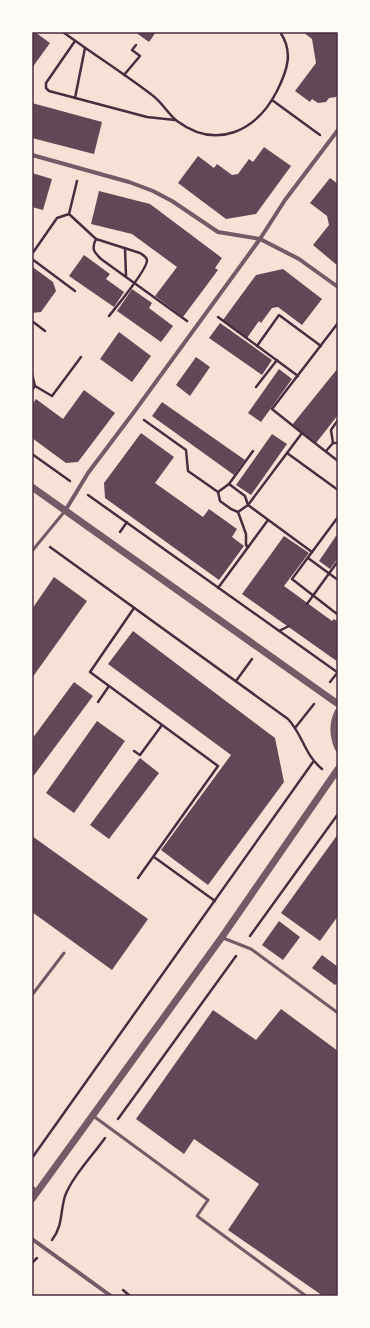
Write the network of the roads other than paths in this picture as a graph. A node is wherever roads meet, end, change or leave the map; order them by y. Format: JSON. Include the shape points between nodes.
{"nodes":[{"id":1,"x":338,"y":130,"type":"edge"},
{"id":2,"x":32,"y":155,"type":"edge"},
{"id":3,"x":260,"y":239,"type":"junction"},
{"id":4,"x":338,"y":287,"type":"edge"},
{"id":5,"x":32,"y":487,"type":"edge"},
{"id":6,"x":65,"y":511,"type":"junction"},
{"id":7,"x":32,"y":551,"type":"edge"},
{"id":8,"x":338,"y":704,"type":"edge"},
{"id":9,"x":338,"y":712,"type":"edge"},
{"id":10,"x":338,"y":748,"type":"edge"},
{"id":11,"x":338,"y":769,"type":"edge"},
{"id":12,"x":222,"y":937,"type":"junction"},
{"id":13,"x":64,"y":953,"type":"dead end"},
{"id":14,"x":32,"y":995,"type":"edge"},
{"id":15,"x":338,"y":1013,"type":"edge"},
{"id":16,"x":92,"y":1115,"type":"junction"},
{"id":17,"x":35,"y":1189,"type":"edge"},
{"id":18,"x":32,"y":1199,"type":"edge"},
{"id":19,"x":32,"y":1239,"type":"edge"},
{"id":20,"x":111,"y":1296,"type":"edge"},
{"id":21,"x":306,"y":1296,"type":"edge"}],
"edges":[{"from":1,"to":3,"type":"street","via":[[285,200]]},
{"from":2,"to":3,"type":"street","via":[[129,182],[172,201],[218,232]]},
{"from":3,"to":4,"type":"street","via":[[300,259]]},
{"from":3,"to":6,"type":"street","via":[[88,473]]},
{"from":5,"to":6,"type":"street"},
{"from":6,"to":7,"type":"lane"},
{"from":6,"to":8,"type":"street"},
{"from":9,"to":10,"type":"street","via":[[333,734]]},
{"from":11,"to":12,"type":"street"},
{"from":12,"to":15,"type":"lane","via":[[251,949]]},
{"from":12,"to":16,"type":"street"},
{"from":13,"to":14,"type":"lane"},
{"from":16,"to":17,"type":"street"},
{"from":16,"to":21,"type":"lane","via":[[208,1200],[196,1216]]},
{"from":17,"to":18,"type":"street"},
{"from":19,"to":20,"type":"street"}]}
